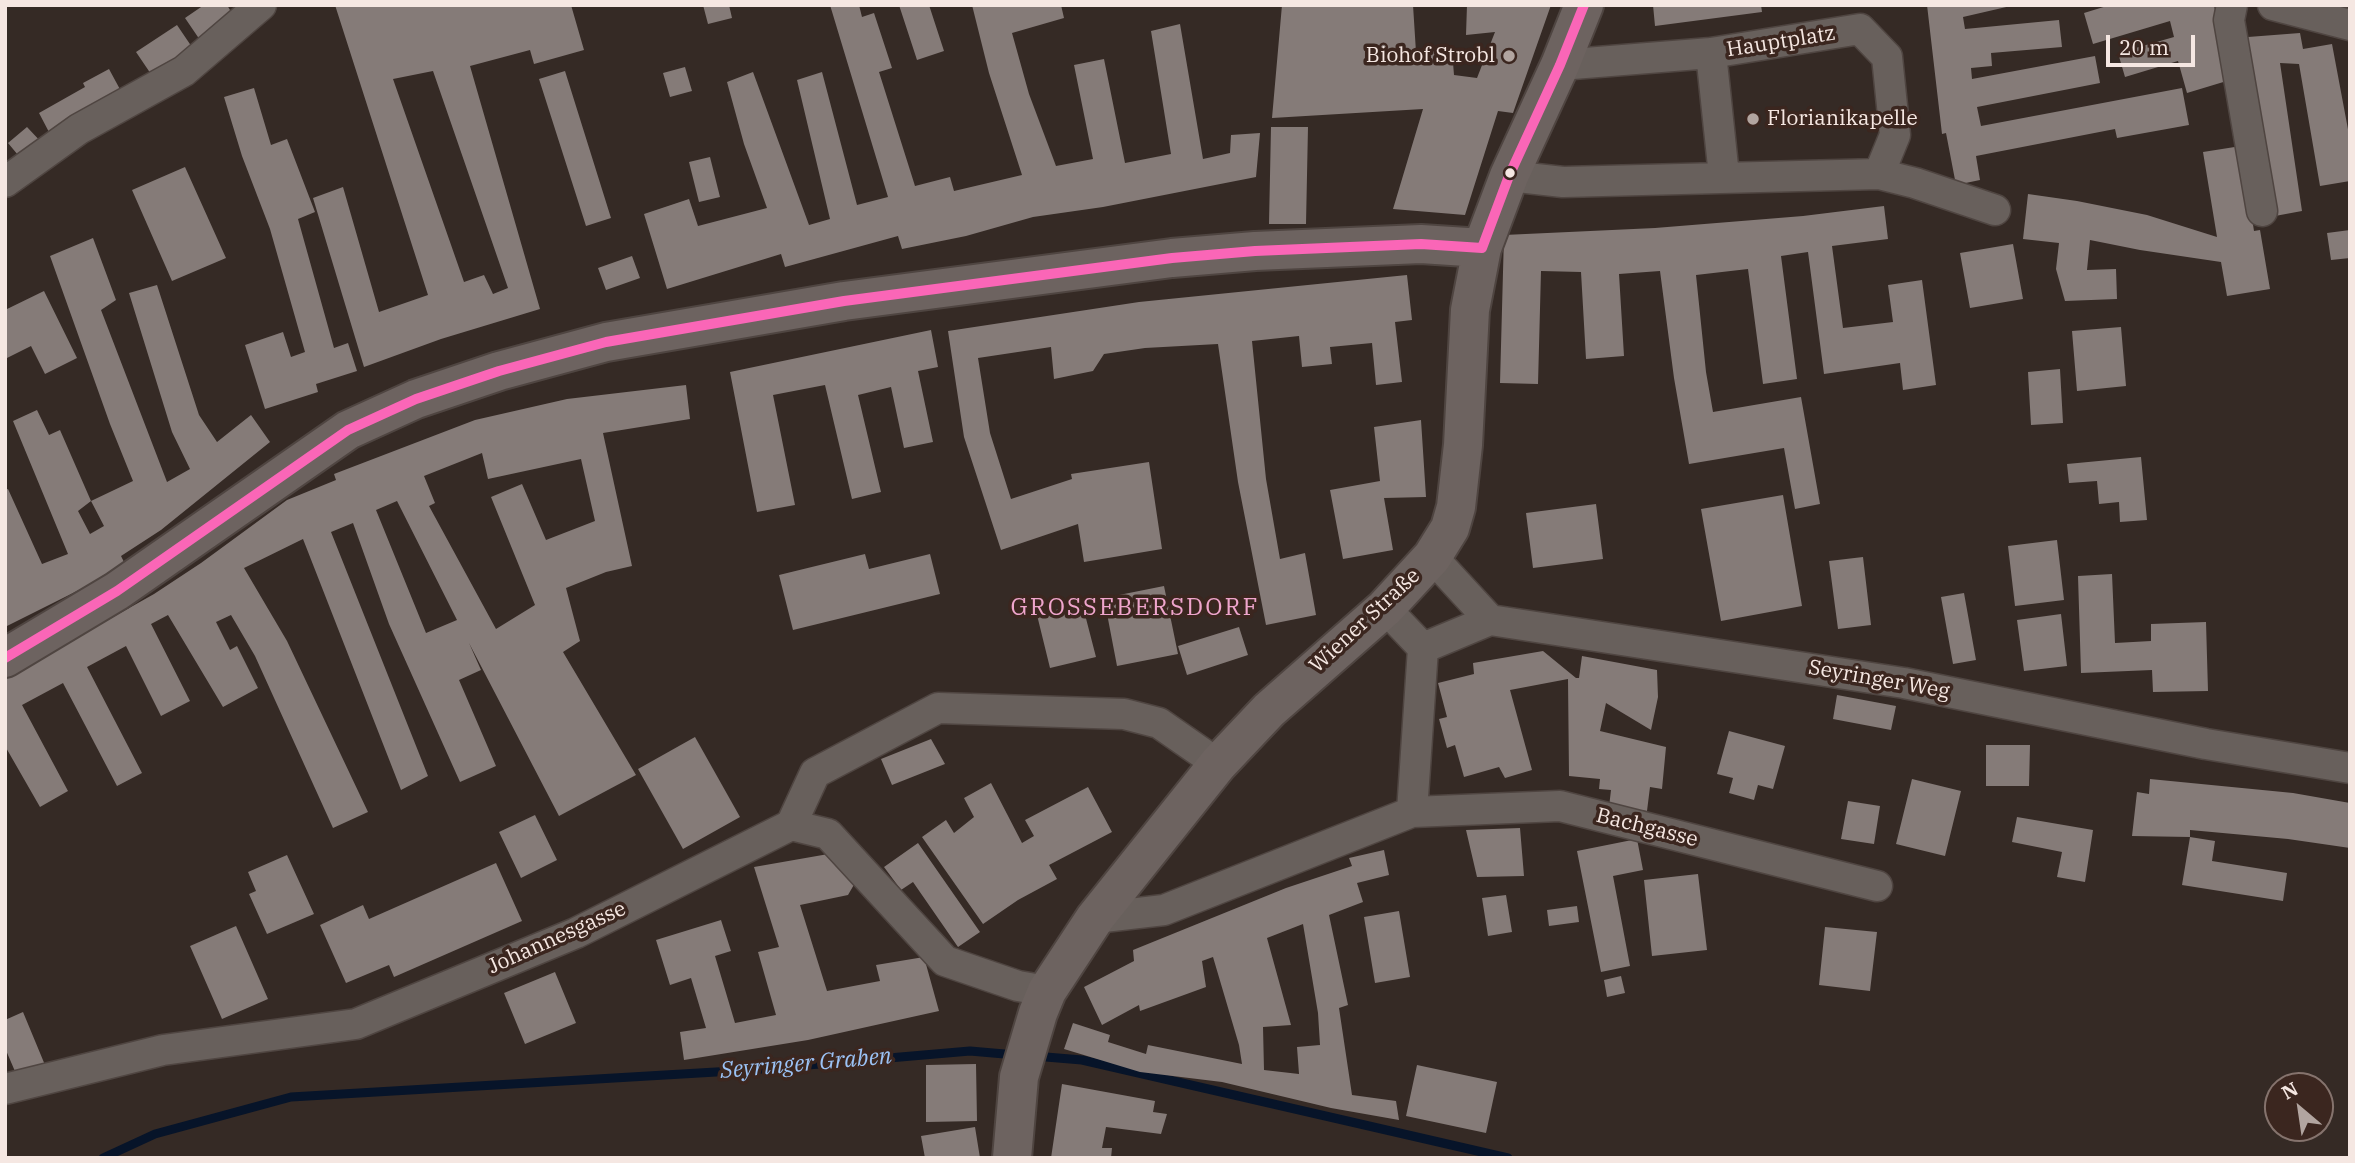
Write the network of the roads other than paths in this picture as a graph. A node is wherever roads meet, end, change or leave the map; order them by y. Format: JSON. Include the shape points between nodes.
{"nodes":[{"id":1,"x":261,"y":5,"type":"edge"},
{"id":2,"x":1584,"y":5,"type":"edge"},
{"id":3,"x":2232,"y":5,"type":"edge"},
{"id":4,"x":2273,"y":5,"type":"edge"},
{"id":5,"x":2350,"y":25,"type":"edge"},
{"id":6,"x":1711,"y":52,"type":"junction"},
{"id":7,"x":1560,"y":65,"type":"junction"},
{"id":8,"x":1879,"y":174,"type":"junction"},
{"id":9,"x":1509,"y":176,"type":"junction"},
{"id":10,"x":1724,"y":177,"type":"junction"},
{"id":11,"x":5,"y":182,"type":"edge"},
{"id":12,"x":1995,"y":210,"type":"dead end"},
{"id":13,"x":2262,"y":211,"type":"dead end"},
{"id":14,"x":1482,"y":248,"type":"junction"},
{"id":15,"x":1432,"y":557,"type":"junction"},
{"id":16,"x":1385,"y":608,"type":"junction"},
{"id":17,"x":1490,"y":621,"type":"junction"},
{"id":18,"x":1423,"y":648,"type":"junction"},
{"id":19,"x":5,"y":657,"type":"edge"},
{"id":20,"x":1218,"y":764,"type":"junction"},
{"id":21,"x":2350,"y":768,"type":"edge"},
{"id":22,"x":1412,"y":812,"type":"junction"},
{"id":23,"x":791,"y":825,"type":"junction"},
{"id":24,"x":1877,"y":886,"type":"dead end"},
{"id":25,"x":1095,"y":918,"type":"junction"},
{"id":26,"x":1043,"y":1002,"type":"junction"},
{"id":27,"x":5,"y":1089,"type":"edge"},
{"id":28,"x":1012,"y":1158,"type":"edge"}],
"edges":[{"from":1,"to":11,"type":"street","via":[[184,71],[79,129]]},
{"from":2,"to":7,"type":"street","name":"Wiener Straße"},
{"from":3,"to":13,"type":"street","via":[[2229,20]]},
{"from":4,"to":5,"type":"street"},
{"from":6,"to":7,"type":"street","name":"Hauptplatz"},
{"from":6,"to":8,"type":"street","name":"Hauptplatz","via":[[1860,29],[1887,57],[1895,135]]},
{"from":6,"to":10,"type":"street","name":"Hauptplatz"},
{"from":7,"to":9,"type":"street","name":"Wiener Straße"},
{"from":8,"to":10,"type":"street"},
{"from":8,"to":12,"type":"street"},
{"from":9,"to":10,"type":"street","via":[[1563,181]]},
{"from":9,"to":14,"type":"street","name":"Wiener Straße"},
{"from":14,"to":15,"type":"street","name":"Wiener Straße","via":[[1470,310],[1456,507],[1450,528]]},
{"from":14,"to":19,"type":"street","via":[[1421,244],[1172,258],[844,301],[606,342],[499,371],[416,399],[348,430],[117,591]]},
{"from":15,"to":16,"type":"street","name":"Wiener Straße"},
{"from":15,"to":17,"type":"street"},
{"from":16,"to":18,"type":"street"},
{"from":16,"to":20,"type":"street","name":"Wiener Straße","via":[[1269,710]]},
{"from":17,"to":18,"type":"street"},
{"from":17,"to":21,"type":"street","name":"Seyringer Weg","via":[[1904,682],[2206,744]]},
{"from":18,"to":22,"type":"street"},
{"from":20,"to":23,"type":"street","via":[[1159,723],[1124,714],[938,708],[816,773]]},
{"from":20,"to":25,"type":"street","name":"Wiener Straße"},
{"from":22,"to":24,"type":"street","name":"Bachgasse","via":[[1560,806]]},
{"from":22,"to":25,"type":"street","via":[[1164,910]]},
{"from":23,"to":26,"type":"street","via":[[828,834],[946,961],[1018,986]]},
{"from":23,"to":27,"type":"street","name":"Johannesgasse","via":[[576,933],[356,1024],[163,1050]]},
{"from":25,"to":26,"type":"street","name":"Wiener Straße"},
{"from":26,"to":28,"type":"street","name":"Wiener Straße","via":[[1019,1077]]}]}
